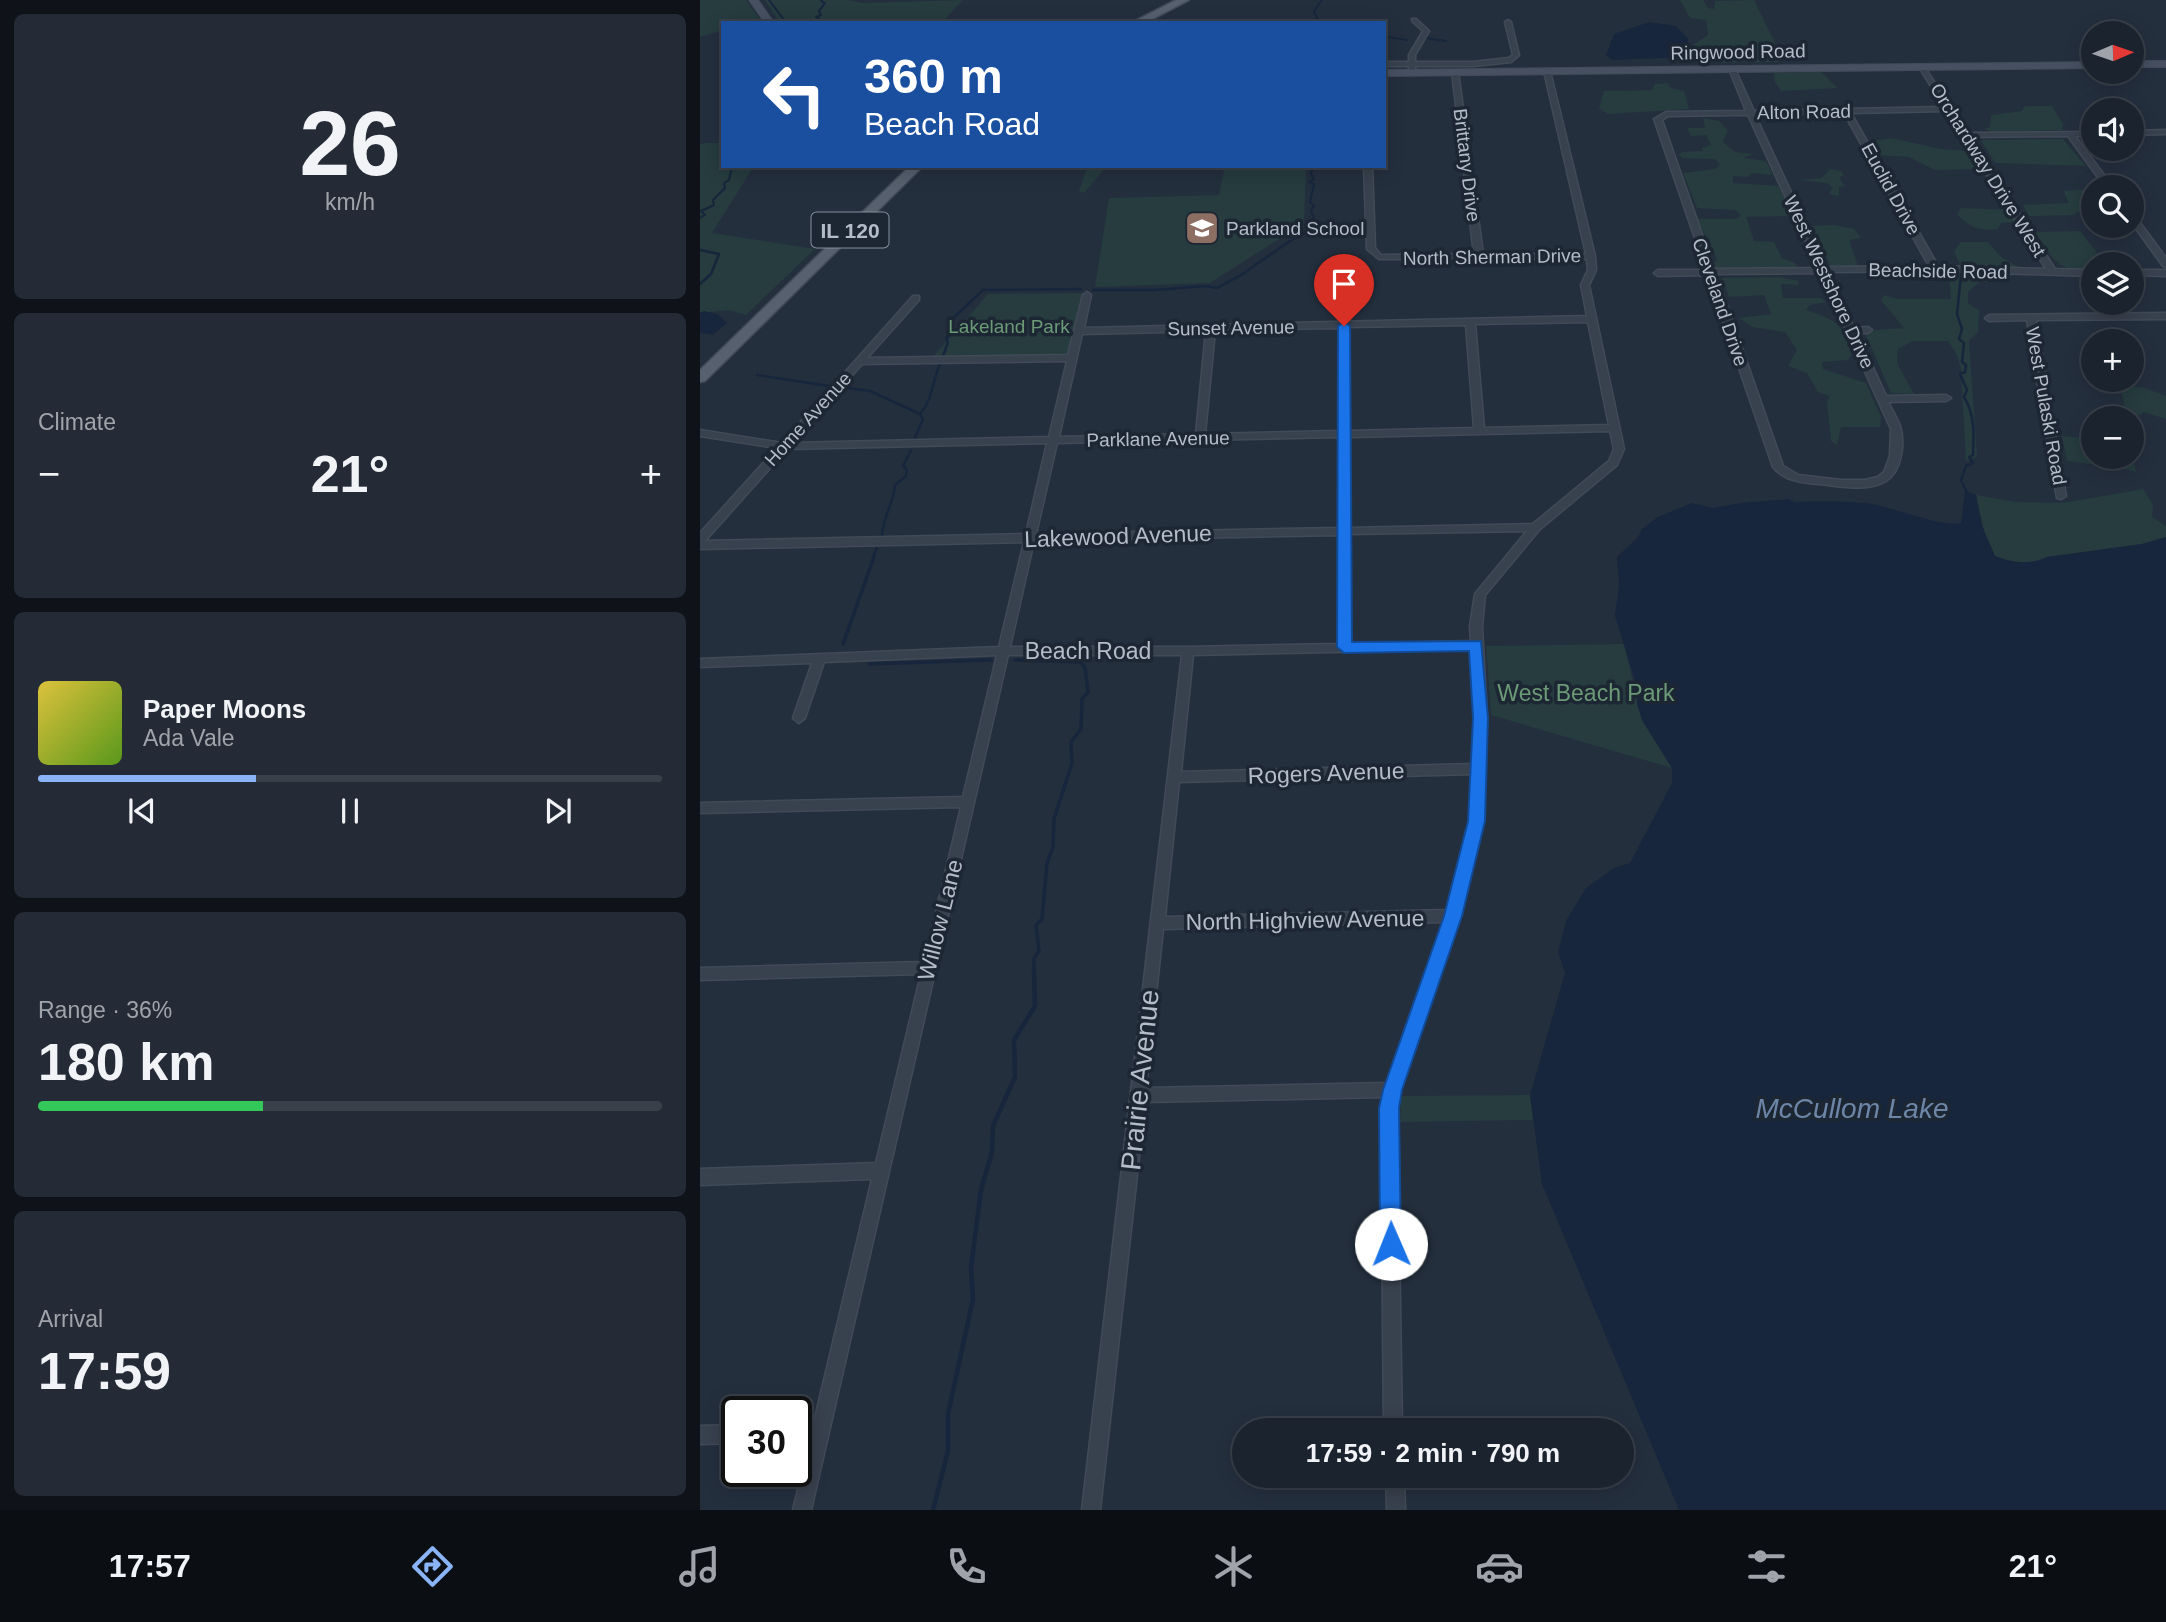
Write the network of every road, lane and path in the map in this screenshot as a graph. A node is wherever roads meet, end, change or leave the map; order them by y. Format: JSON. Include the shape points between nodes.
{"nodes":[{"id":1,"x":753,"y":0,"type":"edge"},
{"id":2,"x":1184,"y":0,"type":"edge"},
{"id":3,"x":1414,"y":20,"type":"dead end"},
{"id":4,"x":769,"y":21,"type":"edge"},
{"id":5,"x":1140,"y":21,"type":"edge"},
{"id":6,"x":1508,"y":22,"type":"dead end"},
{"id":7,"x":1386,"y":64,"type":"edge"},
{"id":8,"x":2144,"y":64,"type":"edge"},
{"id":9,"x":2166,"y":64,"type":"edge"},
{"id":10,"x":2081,"y":65,"type":"edge"},
{"id":11,"x":1922,"y":67,"type":"junction"},
{"id":12,"x":1412,"y":68,"type":"junction"},
{"id":13,"x":1732,"y":69,"type":"junction"},
{"id":14,"x":1547,"y":71,"type":"junction"},
{"id":15,"x":1455,"y":72,"type":"junction"},
{"id":16,"x":1386,"y":73,"type":"edge"},
{"id":17,"x":1949,"y":109,"type":"junction"},
{"id":18,"x":1846,"y":111,"type":"junction"},
{"id":19,"x":1751,"y":113,"type":"junction"},
{"id":20,"x":1660,"y":116,"type":"joint"},
{"id":21,"x":2144,"y":133,"type":"edge"},
{"id":22,"x":2166,"y":133,"type":"edge"},
{"id":23,"x":2070,"y":134,"type":"junction"},
{"id":24,"x":2081,"y":134,"type":"edge"},
{"id":25,"x":1966,"y":135,"type":"junction"},
{"id":26,"x":915,"y":168,"type":"edge"},
{"id":27,"x":1368,"y":168,"type":"edge"},
{"id":28,"x":2100,"y":175,"type":"edge"},
{"id":29,"x":2144,"y":234,"type":"edge"},
{"id":30,"x":1591,"y":256,"type":"junction"},
{"id":31,"x":1479,"y":258,"type":"junction"},
{"id":32,"x":2166,"y":264,"type":"edge"},
{"id":33,"x":1935,"y":268,"type":"junction"},
{"id":34,"x":1824,"y":271,"type":"junction"},
{"id":35,"x":1658,"y":273,"type":"dead end"},
{"id":36,"x":1710,"y":273,"type":"junction"},
{"id":37,"x":2053,"y":273,"type":"junction"},
{"id":38,"x":2081,"y":273,"type":"edge"},
{"id":39,"x":2144,"y":273,"type":"edge"},
{"id":40,"x":2166,"y":273,"type":"edge"},
{"id":41,"x":1087,"y":295,"type":"dead end"},
{"id":42,"x":916,"y":298,"type":"dead end"},
{"id":43,"x":2166,"y":316,"type":"edge"},
{"id":44,"x":2031,"y":317,"type":"junction"},
{"id":45,"x":1989,"y":318,"type":"dead end"},
{"id":46,"x":1592,"y":319,"type":"junction"},
{"id":47,"x":1471,"y":323,"type":"junction"},
{"id":48,"x":1344,"y":326,"type":"junction"},
{"id":49,"x":1211,"y":328,"type":"junction"},
{"id":50,"x":1079,"y":331,"type":"junction"},
{"id":51,"x":1852,"y":331,"type":"junction"},
{"id":52,"x":1868,"y":331,"type":"dead end"},
{"id":53,"x":1072,"y":358,"type":"junction"},
{"id":54,"x":860,"y":361,"type":"junction"},
{"id":55,"x":700,"y":378,"type":"edge"},
{"id":56,"x":1946,"y":398,"type":"dead end"},
{"id":57,"x":1882,"y":399,"type":"junction"},
{"id":58,"x":1616,"y":428,"type":"junction"},
{"id":59,"x":1479,"y":431,"type":"junction"},
{"id":60,"x":700,"y":433,"type":"edge"},
{"id":61,"x":1343,"y":435,"type":"junction"},
{"id":62,"x":1199,"y":438,"type":"junction"},
{"id":63,"x":1053,"y":442,"type":"junction"},
{"id":64,"x":784,"y":446,"type":"junction"},
{"id":65,"x":1864,"y":484,"type":"joint"},
{"id":66,"x":2061,"y":495,"type":"dead end"},
{"id":67,"x":1536,"y":527,"type":"junction"},
{"id":68,"x":1346,"y":530,"type":"junction"},
{"id":69,"x":1030,"y":539,"type":"junction"},
{"id":70,"x":700,"y":542,"type":"edge"},
{"id":71,"x":1476,"y":645,"type":"junction"},
{"id":72,"x":1344,"y":647,"type":"junction"},
{"id":73,"x":1003,"y":651,"type":"junction"},
{"id":74,"x":1188,"y":651,"type":"junction"},
{"id":75,"x":819,"y":659,"type":"junction"},
{"id":76,"x":700,"y":663,"type":"edge"},
{"id":77,"x":799,"y":718,"type":"dead end"},
{"id":78,"x":1479,"y":769,"type":"junction"},
{"id":79,"x":1174,"y":778,"type":"junction"},
{"id":80,"x":969,"y":802,"type":"junction"},
{"id":81,"x":700,"y":808,"type":"edge"},
{"id":82,"x":1453,"y":916,"type":"junction"},
{"id":83,"x":1157,"y":923,"type":"junction"},
{"id":84,"x":929,"y":968,"type":"junction"},
{"id":85,"x":700,"y":974,"type":"edge"},
{"id":86,"x":1393,"y":1090,"type":"junction"},
{"id":87,"x":1139,"y":1095,"type":"junction"},
{"id":88,"x":880,"y":1171,"type":"junction"},
{"id":89,"x":700,"y":1177,"type":"edge"},
{"id":90,"x":1393,"y":1418,"type":"edge"},
{"id":91,"x":812,"y":1431,"type":"edge"},
{"id":92,"x":821,"y":1431,"type":"junction"},
{"id":93,"x":721,"y":1434,"type":"edge"},
{"id":94,"x":700,"y":1435,"type":"edge"},
{"id":95,"x":1395,"y":1488,"type":"edge"},
{"id":96,"x":802,"y":1510,"type":"edge"},
{"id":97,"x":1091,"y":1510,"type":"edge"},
{"id":98,"x":1396,"y":1510,"type":"edge"}],
"edges":[{"from":1,"to":4,"type":"street"},
{"from":2,"to":5,"type":"main road"},
{"from":3,"to":12,"type":"street","via":[[1426,31],[1412,55]]},
{"from":6,"to":12,"type":"street","via":[[1516,55],[1511,60]]},
{"from":7,"to":12,"type":"street"},
{"from":8,"to":9,"type":"street"},
{"from":10,"to":11,"type":"street","name":"Ringwood Road"},
{"from":11,"to":13,"type":"street","name":"Ringwood Road"},
{"from":11,"to":17,"type":"street","name":"Orchardway Drive West"},
{"from":12,"to":15,"type":"street","name":"Ringwood Road"},
{"from":12,"to":16,"type":"street","name":"Ringwood Road"},
{"from":13,"to":14,"type":"street","name":"Ringwood Road"},
{"from":13,"to":19,"type":"street","name":"West Westshore Drive"},
{"from":14,"to":15,"type":"street","name":"Ringwood Road"},
{"from":14,"to":30,"type":"street"},
{"from":15,"to":31,"type":"street","name":"Brittany Drive"},
{"from":17,"to":18,"type":"street","name":"Alton Road"},
{"from":17,"to":25,"type":"street","name":"Orchardway Drive West"},
{"from":18,"to":19,"type":"street","name":"Alton Road"},
{"from":18,"to":33,"type":"street","name":"Euclid Drive"},
{"from":19,"to":20,"type":"street","name":"Alton Road"},
{"from":19,"to":34,"type":"street","name":"West Westshore Drive"},
{"from":20,"to":36,"type":"street","name":"Cleveland Drive","via":[[1659,126]]},
{"from":21,"to":22,"type":"street"},
{"from":23,"to":24,"type":"street"},
{"from":23,"to":25,"type":"street"},
{"from":23,"to":28,"type":"street"},
{"from":25,"to":37,"type":"street","name":"Orchardway Drive West"},
{"from":26,"to":55,"type":"main road","number":"IL 120"},
{"from":27,"to":31,"type":"street","name":"North Sherman Drive","via":[[1371,249],[1379,257]]},
{"from":29,"to":32,"type":"street"},
{"from":30,"to":31,"type":"street","name":"North Sherman Drive"},
{"from":30,"to":46,"type":"street","via":[[1592,270],[1585,285]]},
{"from":33,"to":34,"type":"street","name":"Beachside Road"},
{"from":33,"to":37,"type":"street","name":"Beachside Road"},
{"from":34,"to":36,"type":"street","name":"Beachside Road"},
{"from":34,"to":51,"type":"street","name":"West Westshore Drive"},
{"from":35,"to":36,"type":"street","name":"Beachside Road"},
{"from":36,"to":65,"type":"street","name":"Cleveland Drive","via":[[1778,467],[1797,478]]},
{"from":37,"to":38,"type":"street","name":"Beachside Road"},
{"from":39,"to":40,"type":"street"},
{"from":41,"to":50,"type":"street"},
{"from":42,"to":54,"type":"street","name":"Home Avenue"},
{"from":43,"to":44,"type":"street"},
{"from":44,"to":45,"type":"street"},
{"from":44,"to":66,"type":"street","name":"West Pulaski Road"},
{"from":46,"to":47,"type":"street","name":"Sunset Avenue"},
{"from":46,"to":58,"type":"street"},
{"from":47,"to":48,"type":"street","name":"Sunset Avenue"},
{"from":47,"to":59,"type":"street"},
{"from":48,"to":49,"type":"street","name":"Sunset Avenue"},
{"from":48,"to":61,"type":"street"},
{"from":49,"to":50,"type":"street","name":"Sunset Avenue"},
{"from":49,"to":62,"type":"street"},
{"from":50,"to":53,"type":"street","name":"Willow Lane"},
{"from":51,"to":52,"type":"street"},
{"from":51,"to":57,"type":"street","name":"West Westshore Drive"},
{"from":53,"to":54,"type":"street"},
{"from":53,"to":63,"type":"street","name":"Willow Lane"},
{"from":54,"to":64,"type":"street","name":"Home Avenue"},
{"from":56,"to":57,"type":"street"},
{"from":57,"to":65,"type":"street","name":"West Westshore Drive","via":[[1896,429],[1896,459],[1881,480]]},
{"from":58,"to":59,"type":"street","name":"Parklane Avenue"},
{"from":58,"to":67,"type":"street","via":[[1619,449],[1613,463]]},
{"from":59,"to":61,"type":"street","name":"Parklane Avenue"},
{"from":60,"to":64,"type":"street","name":"Parklane Avenue"},
{"from":61,"to":62,"type":"street","name":"Parklane Avenue"},
{"from":61,"to":68,"type":"street"},
{"from":62,"to":63,"type":"street","name":"Parklane Avenue"},
{"from":63,"to":64,"type":"street","name":"Parklane Avenue"},
{"from":63,"to":69,"type":"street","name":"Willow Lane"},
{"from":64,"to":70,"type":"street","name":"Home Avenue"},
{"from":67,"to":68,"type":"street","name":"Lakewood Avenue"},
{"from":67,"to":71,"type":"street","via":[[1480,594]]},
{"from":68,"to":69,"type":"street","name":"Lakewood Avenue"},
{"from":68,"to":72,"type":"street"},
{"from":69,"to":70,"type":"street","name":"Lakewood Avenue"},
{"from":69,"to":73,"type":"street","name":"Willow Lane"},
{"from":71,"to":72,"type":"street","name":"Beach Road"},
{"from":71,"to":78,"type":"street"},
{"from":72,"to":74,"type":"street","name":"Beach Road"},
{"from":73,"to":74,"type":"street","name":"Beach Road"},
{"from":73,"to":75,"type":"street","name":"Beach Road"},
{"from":73,"to":80,"type":"street","name":"Willow Lane"},
{"from":74,"to":79,"type":"street","name":"Prairie Avenue"},
{"from":75,"to":76,"type":"street","name":"Beach Road"},
{"from":75,"to":77,"type":"street"},
{"from":78,"to":79,"type":"street","name":"Rogers Avenue"},
{"from":78,"to":82,"type":"street","via":[[1477,821]]},
{"from":79,"to":83,"type":"street","name":"Prairie Avenue"},
{"from":80,"to":81,"type":"street"},
{"from":80,"to":84,"type":"street","name":"Willow Lane"},
{"from":82,"to":83,"type":"street","name":"North Highview Avenue"},
{"from":82,"to":86,"type":"street"},
{"from":83,"to":87,"type":"street","name":"Prairie Avenue"},
{"from":84,"to":85,"type":"street"},
{"from":84,"to":88,"type":"street","name":"Willow Lane"},
{"from":86,"to":87,"type":"street"},
{"from":86,"to":90,"type":"street","via":[[1389,1121]]},
{"from":87,"to":97,"type":"street","name":"Prairie Avenue"},
{"from":88,"to":89,"type":"street"},
{"from":88,"to":92,"type":"street","name":"Willow Lane"},
{"from":91,"to":92,"type":"street"},
{"from":92,"to":96,"type":"street","name":"Willow Lane"},
{"from":93,"to":94,"type":"street"},
{"from":95,"to":98,"type":"street"}]}
